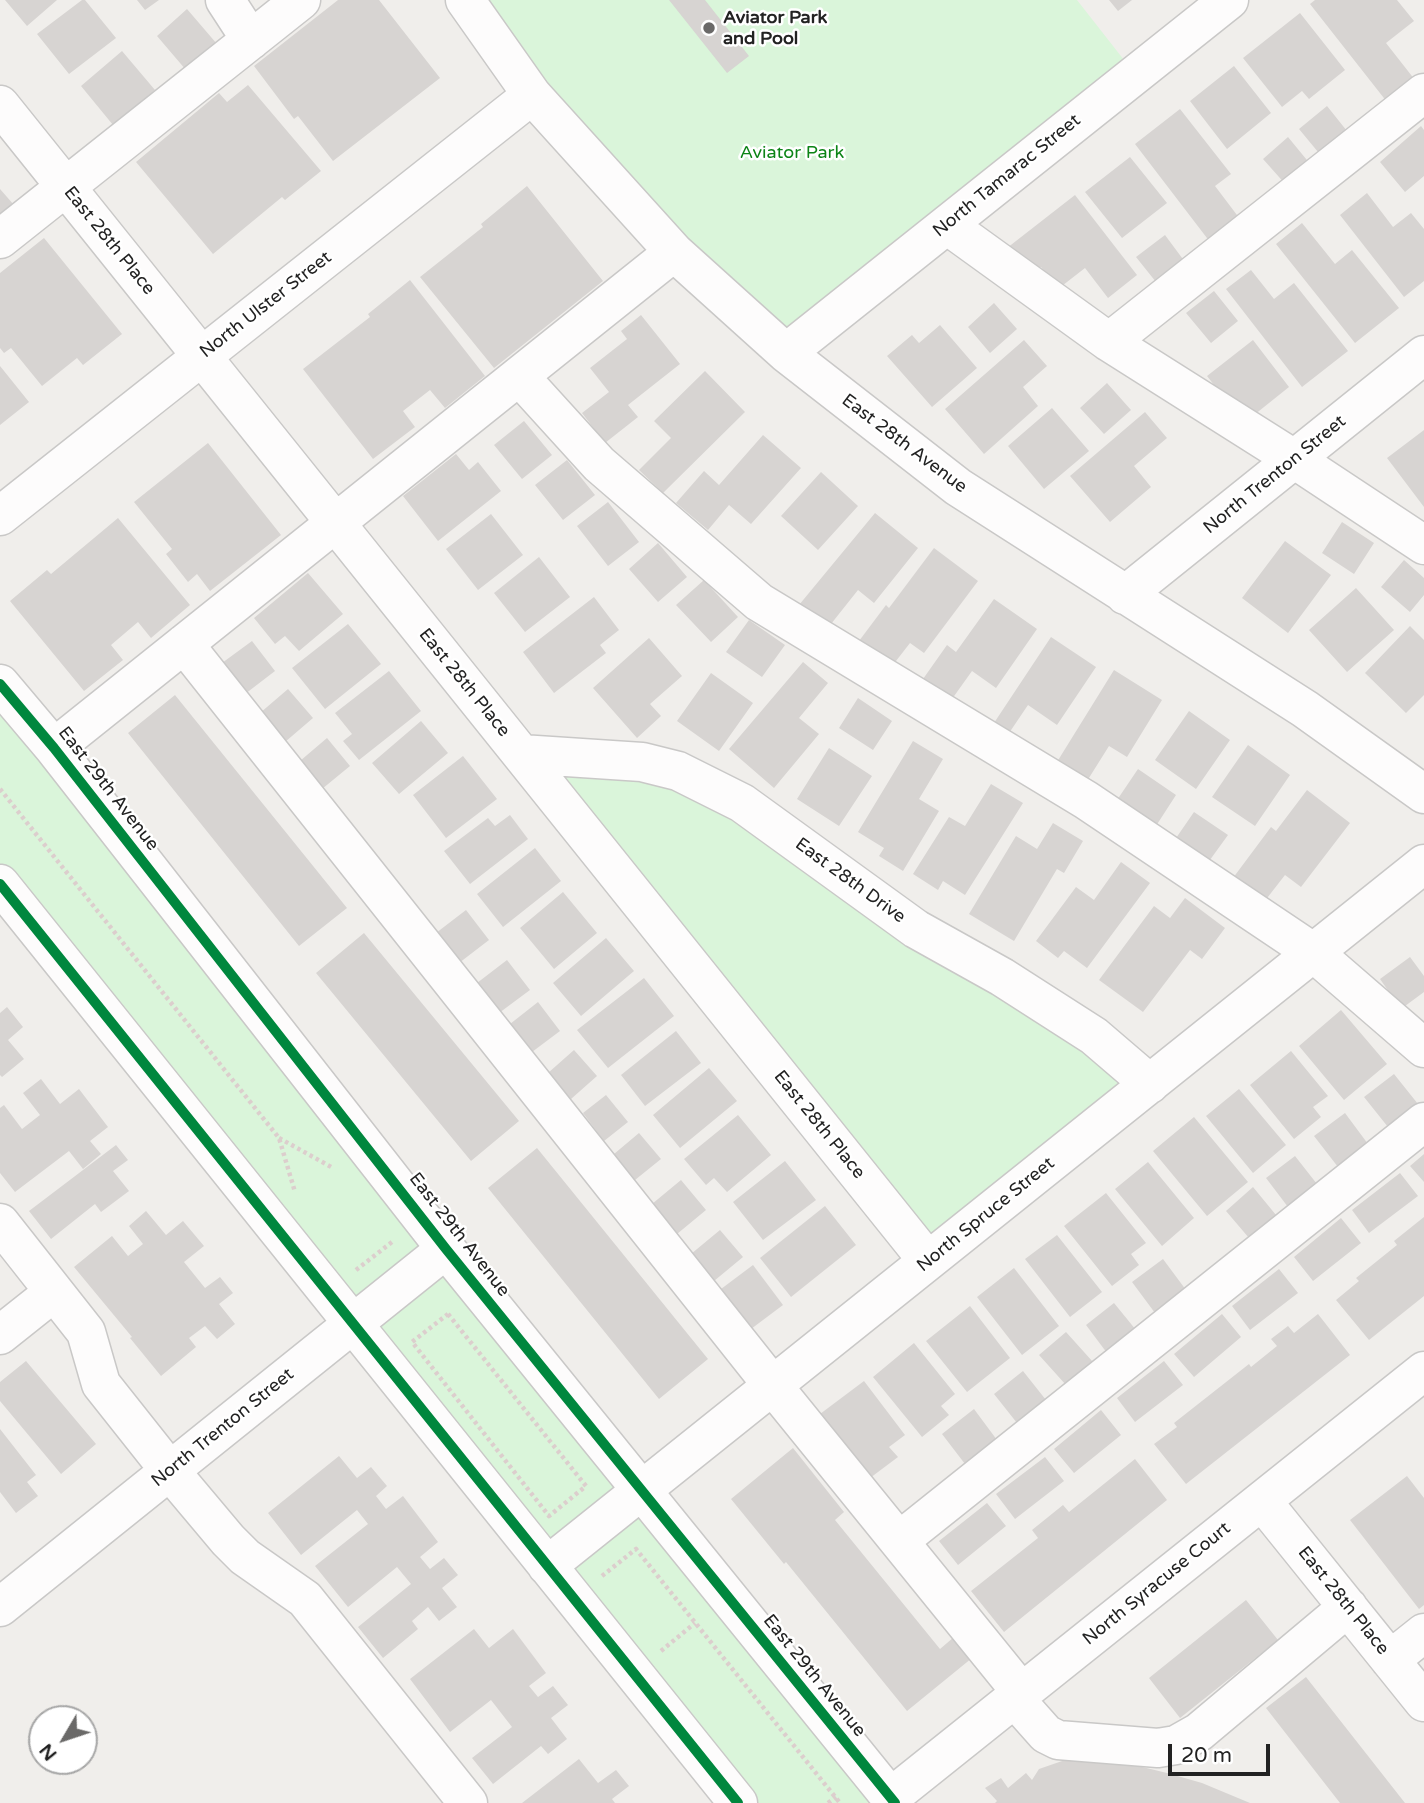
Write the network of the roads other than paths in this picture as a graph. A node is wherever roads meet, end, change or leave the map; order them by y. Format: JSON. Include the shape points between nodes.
{"nodes":[{"id":1,"x":225,"y":0,"type":"edge"},
{"id":2,"x":301,"y":0,"type":"edge"},
{"id":3,"x":465,"y":0,"type":"edge"},
{"id":4,"x":1229,"y":0,"type":"edge"},
{"id":5,"x":251,"y":40,"type":"junction"},
{"id":6,"x":1424,"y":93,"type":"edge"},
{"id":7,"x":532,"y":95,"type":"junction"},
{"id":8,"x":0,"y":105,"type":"edge"},
{"id":9,"x":66,"y":186,"type":"junction"},
{"id":10,"x":947,"y":225,"type":"junction"},
{"id":11,"x":0,"y":239,"type":"edge"},
{"id":12,"x":674,"y":252,"type":"junction"},
{"id":13,"x":1110,"y":342,"type":"junction"},
{"id":14,"x":786,"y":353,"type":"junction"},
{"id":15,"x":1424,"y":355,"type":"edge"},
{"id":16,"x":202,"y":356,"type":"junction"},
{"id":17,"x":519,"y":376,"type":"junction"},
{"id":18,"x":1294,"y":459,"type":"junction"},
{"id":19,"x":0,"y":516,"type":"edge"},
{"id":20,"x":336,"y":523,"type":"junction"},
{"id":21,"x":1424,"y":545,"type":"edge"},
{"id":22,"x":1125,"y":595,"type":"junction"},
{"id":23,"x":184,"y":644,"type":"junction"},
{"id":24,"x":0,"y":684,"type":"edge"},
{"id":25,"x":54,"y":748,"type":"junction"},
{"id":26,"x":521,"y":754,"type":"junction"},
{"id":27,"x":1424,"y":794,"type":"edge"},
{"id":28,"x":1424,"y":864,"type":"edge"},
{"id":29,"x":0,"y":884,"type":"edge"},
{"id":30,"x":1314,"y":953,"type":"junction"},
{"id":31,"x":1424,"y":1048,"type":"edge"},
{"id":32,"x":1150,"y":1084,"type":"junction"},
{"id":33,"x":1424,"y":1122,"type":"edge"},
{"id":34,"x":0,"y":1223,"type":"edge"},
{"id":35,"x":446,"y":1249,"type":"junction"},
{"id":36,"x":928,"y":1261,"type":"junction"},
{"id":37,"x":54,"y":1292,"type":"junction"},
{"id":38,"x":353,"y":1324,"type":"junction"},
{"id":39,"x":0,"y":1335,"type":"edge"},
{"id":40,"x":1424,"y":1371,"type":"edge"},
{"id":41,"x":773,"y":1386,"type":"junction"},
{"id":42,"x":170,"y":1471,"type":"junction"},
{"id":43,"x":641,"y":1491,"type":"junction"},
{"id":44,"x":1262,"y":1501,"type":"junction"},
{"id":45,"x":899,"y":1541,"type":"junction"},
{"id":46,"x":547,"y":1566,"type":"junction"},
{"id":47,"x":0,"y":1607,"type":"edge"},
{"id":48,"x":1348,"y":1607,"type":"junction"},
{"id":49,"x":1424,"y":1633,"type":"edge"},
{"id":50,"x":1390,"y":1660,"type":"junction"},
{"id":51,"x":1018,"y":1696,"type":"junction"},
{"id":52,"x":1424,"y":1702,"type":"edge"},
{"id":53,"x":893,"y":1800,"type":"edge"},
{"id":54,"x":468,"y":1803,"type":"edge"},
{"id":55,"x":738,"y":1803,"type":"edge"}],
"edges":[{"from":1,"to":5,"type":"street"},
{"from":2,"to":5,"type":"street"},
{"from":3,"to":7,"type":"street","name":"East 28th Avenue"},
{"from":4,"to":10,"type":"street","name":"North Tamarac Street"},
{"from":5,"to":9,"type":"street"},
{"from":6,"to":13,"type":"street"},
{"from":7,"to":12,"type":"street","name":"East 28th Avenue"},
{"from":7,"to":16,"type":"street","name":"North Ulster Street"},
{"from":8,"to":9,"type":"street","name":"East 28th Place"},
{"from":9,"to":11,"type":"street"},
{"from":9,"to":16,"type":"street","name":"East 28th Place"},
{"from":10,"to":13,"type":"street"},
{"from":10,"to":14,"type":"street","name":"North Tamarac Street"},
{"from":12,"to":14,"type":"street","name":"East 28th Avenue"},
{"from":12,"to":17,"type":"street"},
{"from":13,"to":18,"type":"street"},
{"from":14,"to":22,"type":"street","name":"East 28th Avenue","via":[[958,487]]},
{"from":15,"to":18,"type":"street","name":"North Trenton Street"},
{"from":16,"to":19,"type":"street","name":"North Ulster Street"},
{"from":16,"to":20,"type":"street","name":"East 28th Place"},
{"from":17,"to":20,"type":"street"},
{"from":17,"to":30,"type":"street","via":[[599,464],[759,602],[1086,800]]},
{"from":18,"to":21,"type":"street"},
{"from":18,"to":22,"type":"street","name":"North Trenton Street"},
{"from":20,"to":23,"type":"street"},
{"from":20,"to":26,"type":"street","name":"East 28th Place"},
{"from":22,"to":27,"type":"street","name":"East 28th Avenue","via":[[1305,709]]},
{"from":23,"to":25,"type":"street"},
{"from":23,"to":41,"type":"street"},
{"from":24,"to":25,"type":"street","name":"East 29th Avenue"},
{"from":25,"to":35,"type":"street","name":"East 29th Avenue"},
{"from":26,"to":32,"type":"street","name":"East 28th Drive","via":[[642,762],[678,771],[742,803],[916,929],[1094,1036]]},
{"from":26,"to":36,"type":"street","name":"East 28th Place"},
{"from":28,"to":30,"type":"street","name":"North Spruce Street"},
{"from":29,"to":38,"type":"street"},
{"from":30,"to":31,"type":"street"},
{"from":30,"to":32,"type":"street","name":"North Spruce Street"},
{"from":32,"to":36,"type":"street","name":"North Spruce Street"},
{"from":33,"to":45,"type":"street"},
{"from":34,"to":37,"type":"street"},
{"from":35,"to":38,"type":"street","name":"North Trenton Street"},
{"from":35,"to":43,"type":"street","name":"East 29th Avenue"},
{"from":36,"to":41,"type":"street","name":"North Spruce Street"},
{"from":37,"to":39,"type":"street"},
{"from":37,"to":42,"type":"street","via":[[86,1332],[101,1384]]},
{"from":38,"to":42,"type":"street","name":"North Trenton Street"},
{"from":38,"to":46,"type":"street"},
{"from":40,"to":44,"type":"street","name":"North Syracuse Court"},
{"from":41,"to":43,"type":"street","name":"North Spruce Street"},
{"from":41,"to":45,"type":"street"},
{"from":42,"to":47,"type":"street","name":"North Trenton Street"},
{"from":42,"to":54,"type":"street","via":[[245,1557],[305,1599]]},
{"from":43,"to":46,"type":"street","name":"North Spruce Street"},
{"from":43,"to":53,"type":"street","name":"East 29th Avenue"},
{"from":44,"to":48,"type":"street","name":"East 28th Place"},
{"from":44,"to":51,"type":"street","name":"North Syracuse Court"},
{"from":45,"to":51,"type":"street"},
{"from":46,"to":55,"type":"street"},
{"from":48,"to":50,"type":"street","name":"East 28th Place"},
{"from":48,"to":51,"type":"street","via":[[1199,1732],[1176,1745],[1158,1748],[1058,1740],[1046,1734]]},
{"from":49,"to":50,"type":"street"},
{"from":50,"to":52,"type":"street","name":"East 28th Place"},
{"from":51,"to":53,"type":"street","name":"North Syracuse Court"}]}
